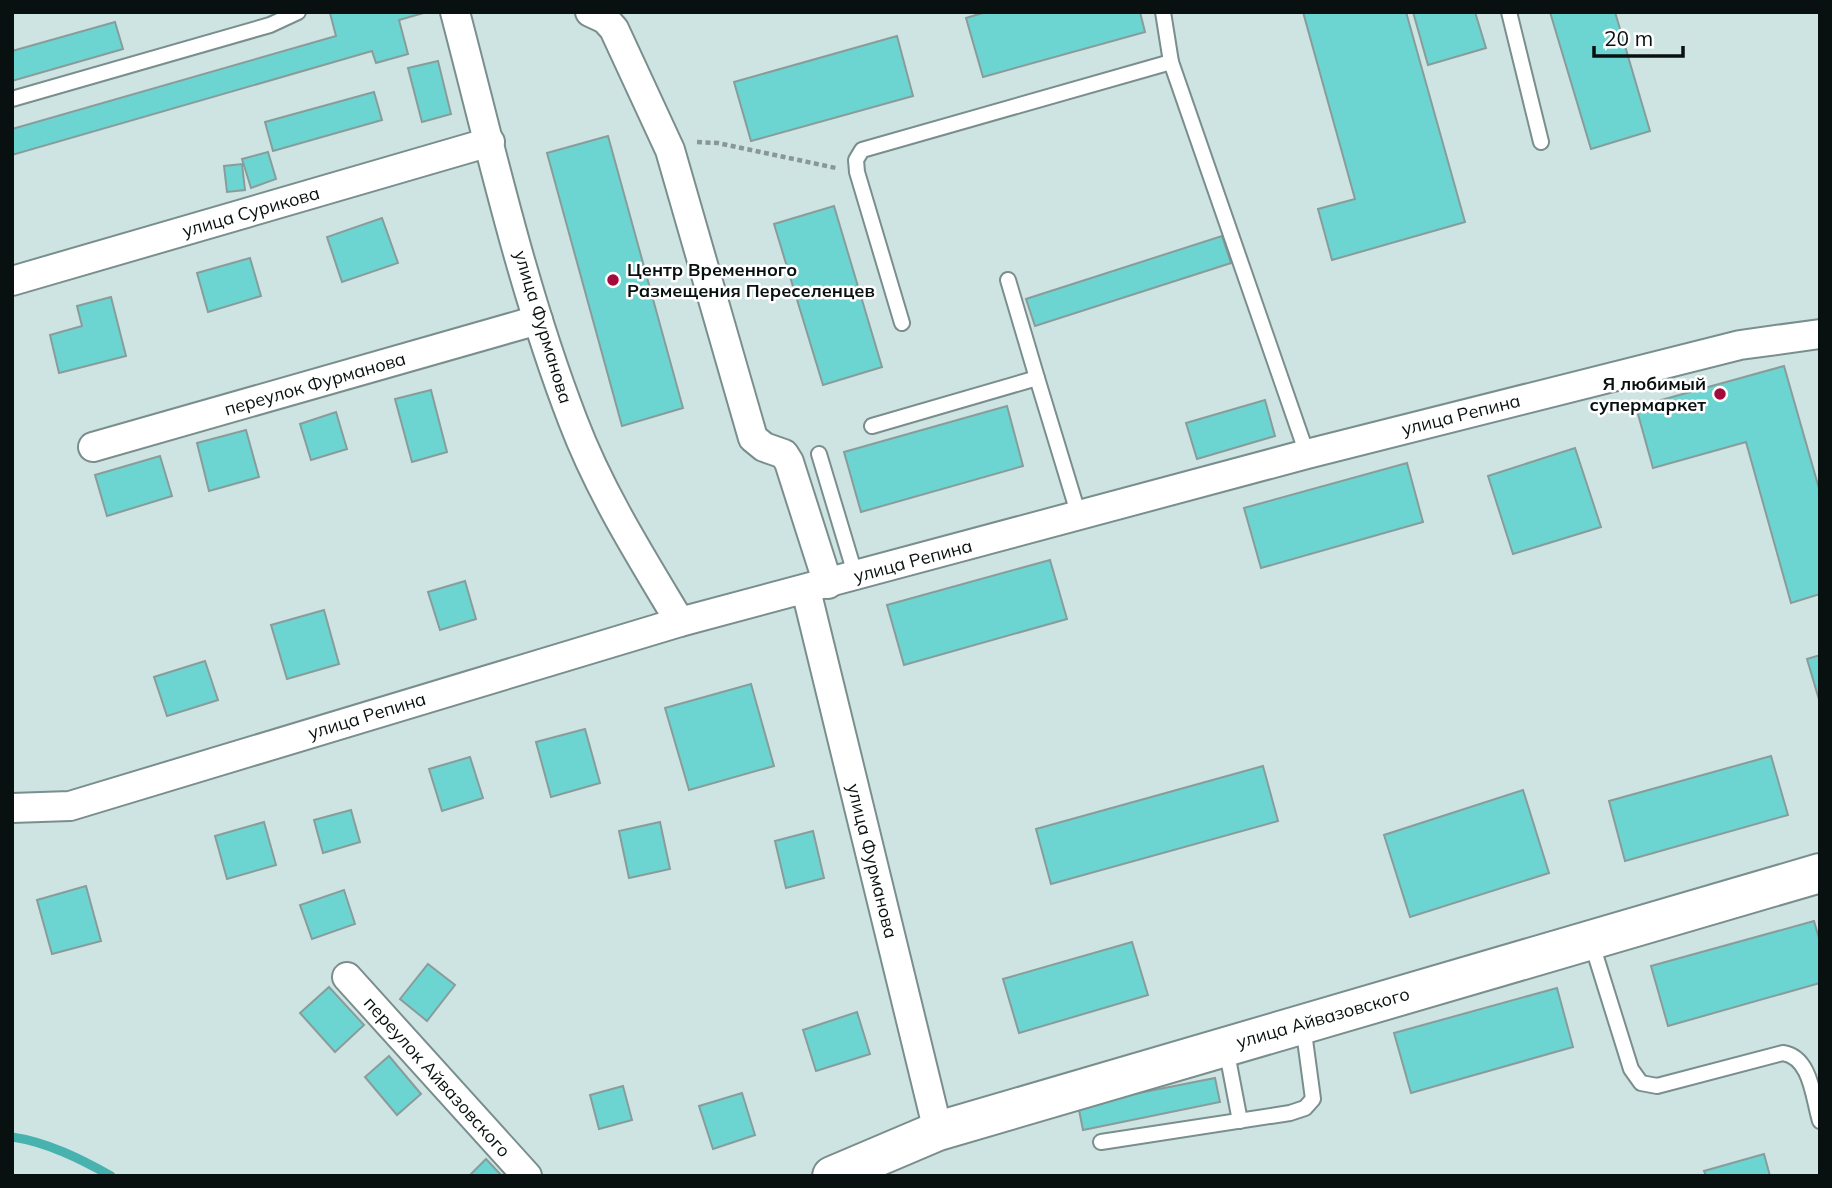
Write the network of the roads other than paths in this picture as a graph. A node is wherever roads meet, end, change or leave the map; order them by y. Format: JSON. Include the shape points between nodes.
{"nodes":[{"id":1,"x":298,"y":12,"type":"edge"},
{"id":2,"x":455,"y":12,"type":"edge"},
{"id":3,"x":590,"y":12,"type":"edge"},
{"id":4,"x":1163,"y":12,"type":"edge"},
{"id":5,"x":1509,"y":12,"type":"edge"},
{"id":6,"x":1171,"y":62,"type":"junction"},
{"id":7,"x":12,"y":99,"type":"edge"},
{"id":8,"x":490,"y":142,"type":"junction"},
{"id":9,"x":1541,"y":142,"type":"dead end"},
{"id":10,"x":1008,"y":280,"type":"dead end"},
{"id":11,"x":12,"y":281,"type":"edge"},
{"id":12,"x":538,"y":320,"type":"junction"},
{"id":13,"x":902,"y":323,"type":"dead end"},
{"id":14,"x":1820,"y":334,"type":"edge"},
{"id":15,"x":1037,"y":378,"type":"junction"},
{"id":16,"x":872,"y":426,"type":"dead end"},
{"id":17,"x":93,"y":447,"type":"dead end"},
{"id":18,"x":819,"y":454,"type":"dead end"},
{"id":19,"x":1307,"y":454,"type":"junction"},
{"id":20,"x":1079,"y":516,"type":"junction"},
{"id":21,"x":856,"y":576,"type":"junction"},
{"id":22,"x":817,"y":587,"type":"junction"},
{"id":23,"x":680,"y":622,"type":"junction"},
{"id":24,"x":12,"y":808,"type":"edge"},
{"id":25,"x":1820,"y":873,"type":"edge"},
{"id":26,"x":1591,"y":939,"type":"junction"},
{"id":27,"x":347,"y":977,"type":"dead end"},
{"id":28,"x":1303,"y":1024,"type":"junction"},
{"id":29,"x":1226,"y":1046,"type":"junction"},
{"id":30,"x":1240,"y":1121,"type":"junction"},
{"id":31,"x":1820,"y":1121,"type":"edge"},
{"id":32,"x":938,"y":1131,"type":"junction"},
{"id":33,"x":1101,"y":1142,"type":"dead end"},
{"id":34,"x":527,"y":1176,"type":"edge"},
{"id":35,"x":832,"y":1176,"type":"edge"}],
"edges":[{"from":1,"to":7,"type":"lane","via":[[270,25]]},
{"from":2,"to":8,"type":"street","name":"улица Фурманова"},
{"from":3,"to":22,"type":"street","name":"улица Фурманова","via":[[614,29],[670,150],[753,438],[784,454],[789,462]]},
{"from":4,"to":6,"type":"lane"},
{"from":5,"to":9,"type":"lane"},
{"from":6,"to":13,"type":"lane","via":[[862,150],[856,160],[857,172]]},
{"from":6,"to":19,"type":"lane"},
{"from":8,"to":11,"type":"street","name":"улица Сурикова"},
{"from":8,"to":12,"type":"street","name":"улица Фурманова"},
{"from":10,"to":15,"type":"lane"},
{"from":12,"to":17,"type":"street","name":"переулок Фурманова"},
{"from":12,"to":23,"type":"street","name":"улица Фурманова","via":[[573,422],[622,526]]},
{"from":14,"to":19,"type":"street","name":"улица Репина","via":[[1740,345]]},
{"from":15,"to":16,"type":"lane"},
{"from":15,"to":20,"type":"lane"},
{"from":18,"to":21,"type":"lane"},
{"from":19,"to":20,"type":"street","name":"улица Репина"},
{"from":20,"to":21,"type":"street","name":"улица Репина"},
{"from":21,"to":22,"type":"street","name":"улица Репина"},
{"from":22,"to":23,"type":"street","name":"улица Репина"},
{"from":22,"to":32,"type":"street","name":"улица Фурманова"},
{"from":23,"to":24,"type":"street","name":"улица Репина","via":[[70,806]]},
{"from":25,"to":26,"type":"street","name":"улица Айвазовского"},
{"from":26,"to":28,"type":"street","name":"улица Айвазовского"},
{"from":26,"to":31,"type":"lane","via":[[1631,1069],[1641,1083],[1657,1086],[1783,1053],[1794,1055],[1803,1065]]},
{"from":27,"to":34,"type":"street","name":"переулок Айвазовского"},
{"from":28,"to":29,"type":"street","name":"улица Айвазовского"},
{"from":28,"to":30,"type":"lane","via":[[1313,1099],[1305,1108],[1290,1113]]},
{"from":29,"to":30,"type":"lane"},
{"from":29,"to":32,"type":"street","name":"улица Айвазовского"},
{"from":30,"to":33,"type":"lane"},
{"from":32,"to":35,"type":"street","name":"улица Айвазовского"}]}
